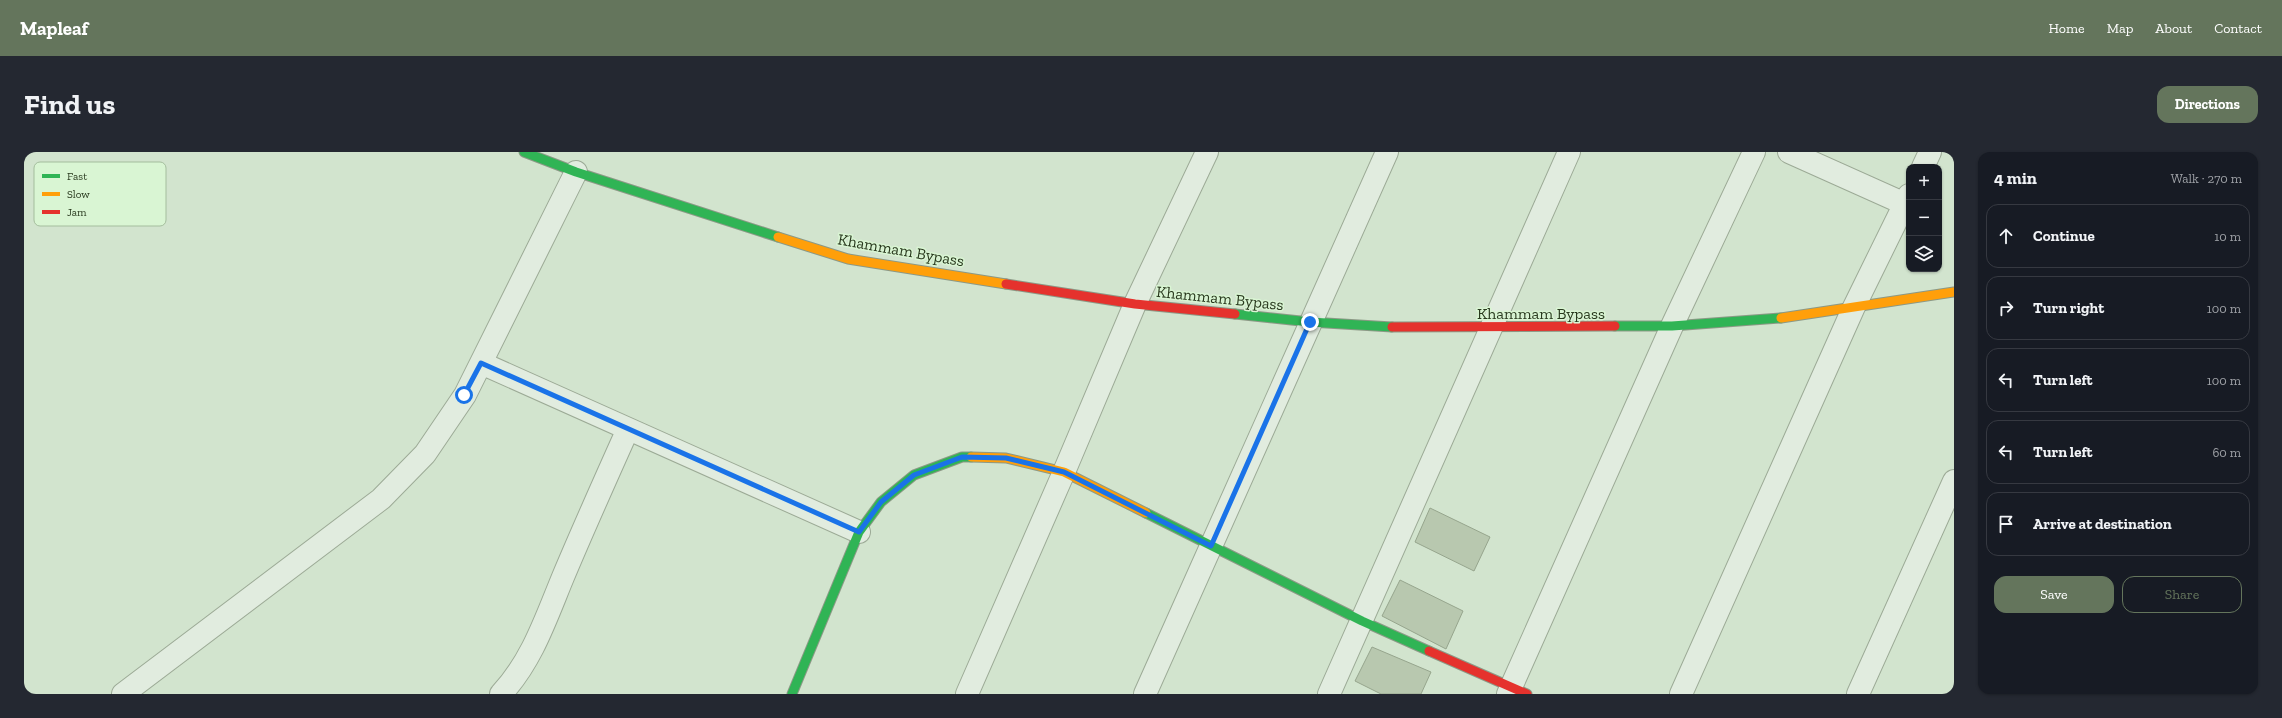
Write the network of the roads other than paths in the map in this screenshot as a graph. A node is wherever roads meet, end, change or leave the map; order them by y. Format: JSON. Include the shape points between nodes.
{"nodes":[{"id":1,"x":524,"y":152,"type":"edge"},
{"id":2,"x":1207,"y":152,"type":"edge"},
{"id":3,"x":1387,"y":152,"type":"edge"},
{"id":4,"x":1569,"y":152,"type":"edge"},
{"id":5,"x":1754,"y":152,"type":"edge"},
{"id":6,"x":1789,"y":152,"type":"edge"},
{"id":7,"x":1930,"y":152,"type":"edge"},
{"id":8,"x":1924,"y":164,"type":"edge"},
{"id":9,"x":576,"y":172,"type":"junction"},
{"id":10,"x":1906,"y":199,"type":"edge"},
{"id":11,"x":1907,"y":200,"type":"edge"},
{"id":12,"x":1954,"y":292,"type":"edge"},
{"id":13,"x":1135,"y":304,"type":"junction"},
{"id":14,"x":1853,"y":308,"type":"junction"},
{"id":15,"x":1310,"y":322,"type":"junction"},
{"id":16,"x":1672,"y":326,"type":"junction"},
{"id":17,"x":1490,"y":328,"type":"junction"},
{"id":18,"x":481,"y":363,"type":"junction"},
{"id":19,"x":628,"y":429,"type":"junction"},
{"id":20,"x":1064,"y":472,"type":"junction"},
{"id":21,"x":1954,"y":481,"type":"edge"},
{"id":22,"x":859,"y":532,"type":"junction"},
{"id":23,"x":1211,"y":546,"type":"junction"},
{"id":24,"x":1362,"y":621,"type":"junction"},
{"id":25,"x":1516,"y":692,"type":"edge"},
{"id":26,"x":123,"y":694,"type":"edge"},
{"id":27,"x":501,"y":694,"type":"edge"},
{"id":28,"x":792,"y":694,"type":"edge"},
{"id":29,"x":967,"y":694,"type":"edge"},
{"id":30,"x":1145,"y":694,"type":"edge"},
{"id":31,"x":1329,"y":694,"type":"edge"},
{"id":32,"x":1681,"y":694,"type":"edge"},
{"id":33,"x":1858,"y":694,"type":"edge"}],
"edges":[{"from":1,"to":9,"type":"main road","name":"Khammam Bypass"},
{"from":2,"to":13,"type":"street"},
{"from":3,"to":15,"type":"street"},
{"from":4,"to":17,"type":"street"},
{"from":5,"to":16,"type":"street"},
{"from":6,"to":10,"type":"street"},
{"from":7,"to":8,"type":"street"},
{"from":9,"to":13,"type":"main road","name":"Khammam Bypass","via":[[848,259]]},
{"from":9,"to":18,"type":"street"},
{"from":11,"to":14,"type":"street"},
{"from":12,"to":14,"type":"main road","name":"Khammam Bypass"},
{"from":13,"to":15,"type":"main road","name":"Khammam Bypass"},
{"from":13,"to":20,"type":"street"},
{"from":14,"to":16,"type":"main road","name":"Khammam Bypass","via":[[1773,319]]},
{"from":14,"to":32,"type":"street"},
{"from":15,"to":17,"type":"main road","name":"Khammam Bypass","via":[[1410,328]]},
{"from":15,"to":23,"type":"street"},
{"from":16,"to":17,"type":"main road","name":"Khammam Bypass"},
{"from":16,"to":25,"type":"street"},
{"from":17,"to":24,"type":"street"},
{"from":18,"to":19,"type":"street"},
{"from":18,"to":26,"type":"street","via":[[464,395],[425,454],[381,499]]},
{"from":19,"to":22,"type":"street"},
{"from":19,"to":27,"type":"street","via":[[543,629],[516,678]]},
{"from":20,"to":22,"type":"main road","via":[[1006,458],[962,457],[914,475],[881,502]]},
{"from":20,"to":23,"type":"main road"},
{"from":20,"to":29,"type":"street"},
{"from":21,"to":33,"type":"street"},
{"from":22,"to":28,"type":"main road"},
{"from":23,"to":24,"type":"main road"},
{"from":23,"to":30,"type":"street"},
{"from":24,"to":25,"type":"main road"},
{"from":24,"to":31,"type":"street"}]}
